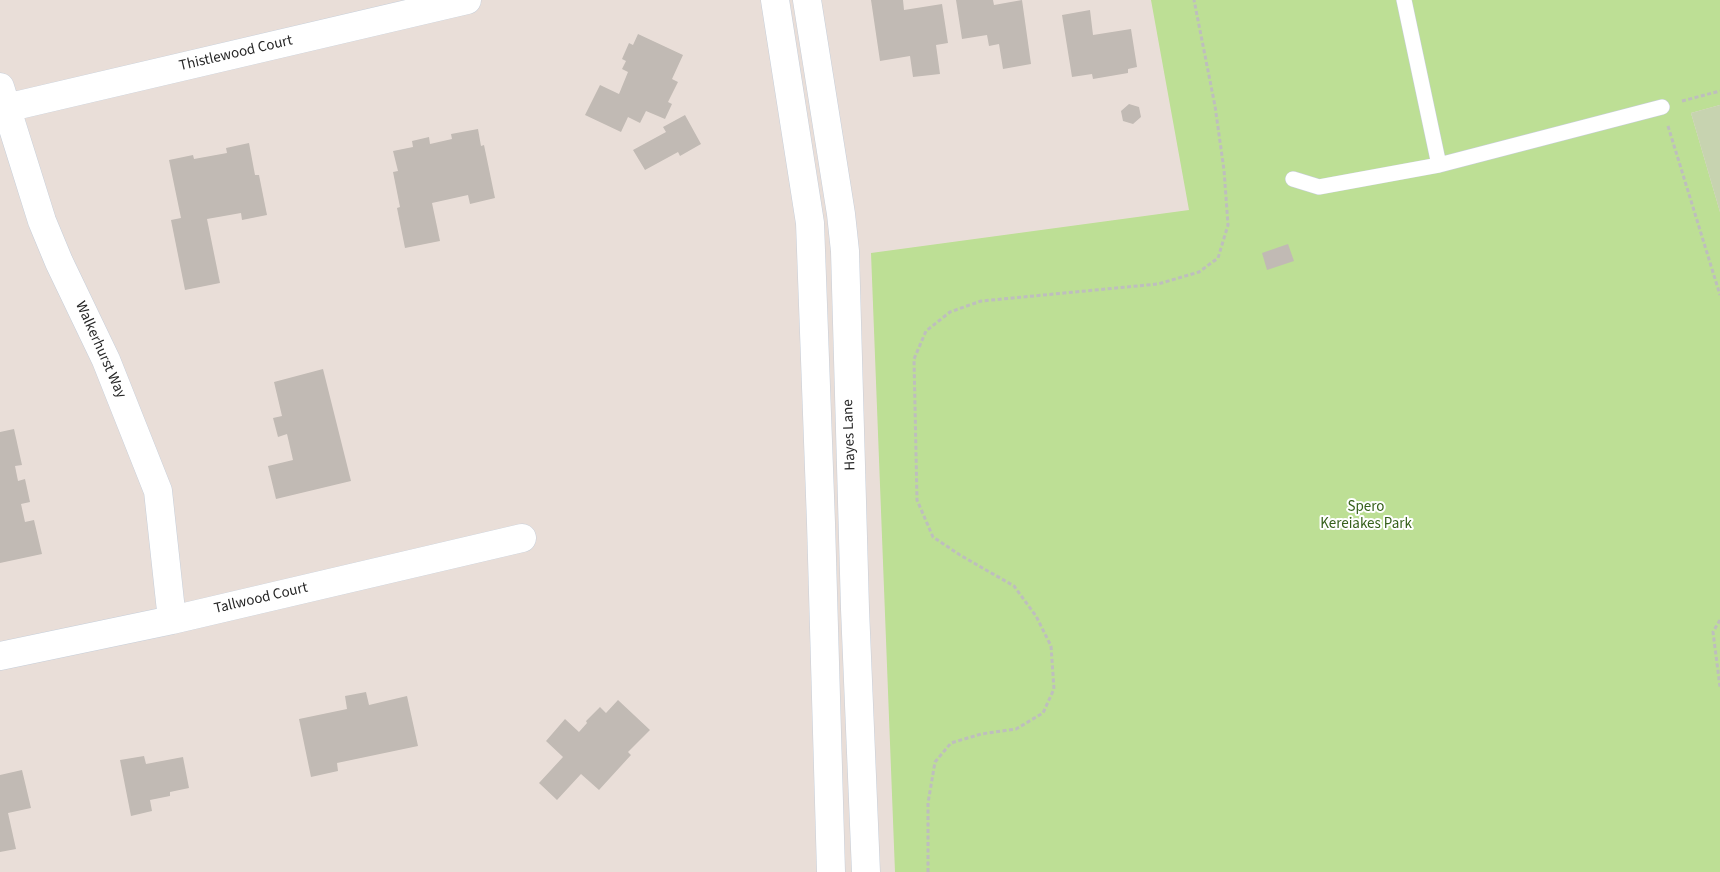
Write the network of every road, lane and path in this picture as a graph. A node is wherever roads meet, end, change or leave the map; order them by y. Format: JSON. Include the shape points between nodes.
{"nodes":[{"id":1,"x":466,"y":0,"type":"edge"},
{"id":2,"x":775,"y":0,"type":"edge"},
{"id":3,"x":807,"y":0,"type":"edge"},
{"id":4,"x":1194,"y":0,"type":"edge"},
{"id":5,"x":1404,"y":0,"type":"edge"},
{"id":6,"x":1720,"y":91,"type":"edge"},
{"id":7,"x":3,"y":97,"type":"edge"},
{"id":8,"x":1662,"y":107,"type":"junction"},
{"id":9,"x":1440,"y":165,"type":"junction"},
{"id":10,"x":1293,"y":179,"type":"dead end"},
{"id":11,"x":1720,"y":295,"type":"edge"},
{"id":12,"x":522,"y":538,"type":"dead end"},
{"id":13,"x":172,"y":620,"type":"junction"},
{"id":14,"x":1720,"y":620,"type":"edge"},
{"id":15,"x":0,"y":656,"type":"edge"},
{"id":16,"x":1720,"y":687,"type":"edge"},
{"id":17,"x":830,"y":872,"type":"edge"},
{"id":18,"x":866,"y":872,"type":"edge"},
{"id":19,"x":928,"y":872,"type":"edge"}],
"edges":[{"from":1,"to":7,"type":"street","name":"Thistlewood Court"},
{"from":2,"to":17,"type":"street","via":[[810,223]]},
{"from":3,"to":18,"type":"street","name":"Hayes Lane","via":[[845,251]]},
{"from":4,"to":19,"type":"path","via":[[1224,170],[1228,225],[1218,258],[1199,272],[1158,284],[981,301],[965,306],[950,312],[926,331],[914,359],[917,500],[932,538],[1014,586],[1036,616],[1050,646],[1054,688],[1043,713],[1016,729],[980,734],[951,743],[935,762],[928,803]]},
{"from":5,"to":9,"type":"lane"},
{"from":6,"to":8,"type":"path"},
{"from":7,"to":13,"type":"street","name":"Walkerhurst Way","via":[[42,221],[106,360],[158,490]]},
{"from":8,"to":9,"type":"lane"},
{"from":8,"to":11,"type":"path"},
{"from":9,"to":10,"type":"lane","via":[[1319,187]]},
{"from":12,"to":13,"type":"street","name":"Tallwood Court"},
{"from":13,"to":15,"type":"street","name":"Tallwood Court"},
{"from":14,"to":16,"type":"path","via":[[1713,632]]}]}
